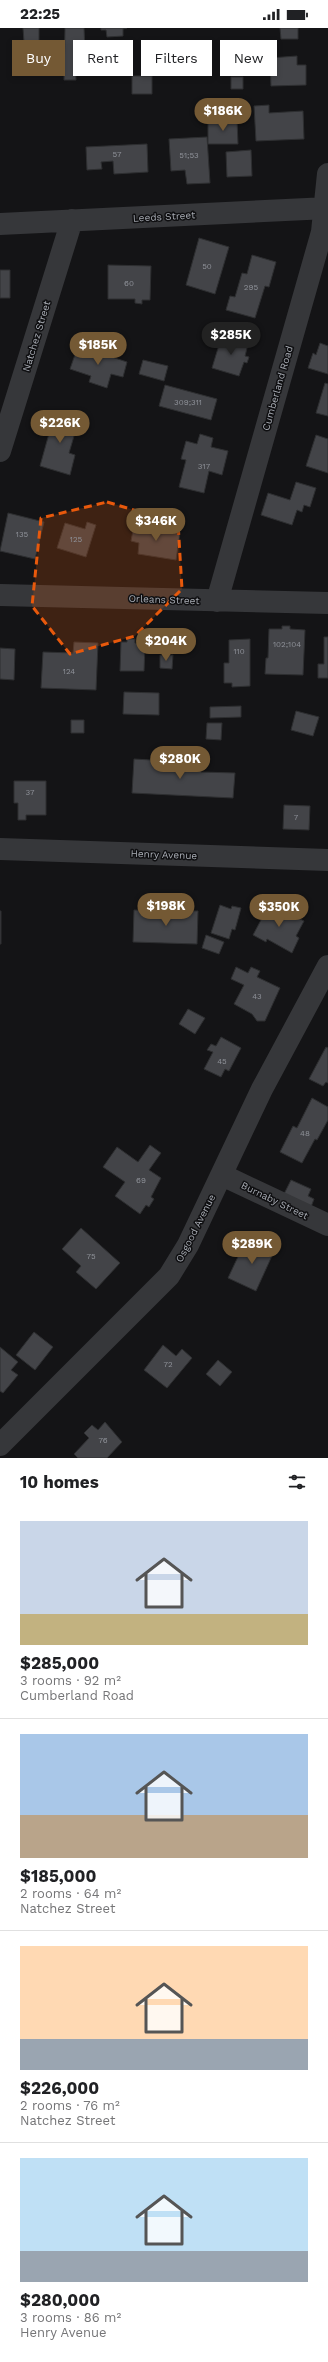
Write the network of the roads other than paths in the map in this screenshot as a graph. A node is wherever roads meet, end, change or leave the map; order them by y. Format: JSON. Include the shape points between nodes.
{"nodes":[{"id":1,"x":328,"y":174,"type":"edge"},
{"id":2,"x":326,"y":208,"type":"edge"},
{"id":3,"x":72,"y":220,"type":"junction"},
{"id":4,"x":0,"y":224,"type":"edge"},
{"id":5,"x":0,"y":451,"type":"edge"},
{"id":6,"x":0,"y":595,"type":"edge"},
{"id":7,"x":217,"y":601,"type":"junction"},
{"id":8,"x":328,"y":603,"type":"edge"},
{"id":9,"x":0,"y":849,"type":"edge"},
{"id":10,"x":328,"y":860,"type":"edge"},
{"id":11,"x":328,"y":966,"type":"edge"},
{"id":12,"x":222,"y":1175,"type":"junction"},
{"id":13,"x":328,"y":1225,"type":"edge"},
{"id":14,"x":0,"y":1445,"type":"edge"}],
"edges":[{"from":1,"to":2,"type":"street","name":"Cumberland Road"},
{"from":2,"to":3,"type":"street","name":"Leeds Street"},
{"from":2,"to":7,"type":"street","name":"Cumberland Road","via":[[322,232]]},
{"from":3,"to":4,"type":"street","name":"Leeds Street"},
{"from":3,"to":5,"type":"street","name":"Natchez Street"},
{"from":6,"to":7,"type":"street","name":"Orleans Street"},
{"from":7,"to":8,"type":"street","name":"Orleans Street"},
{"from":9,"to":10,"type":"street","name":"Henry Avenue"},
{"from":11,"to":12,"type":"street","name":"Osgood Avenue","via":[[262,1089]]},
{"from":12,"to":13,"type":"street","name":"Burnaby Street"},
{"from":12,"to":14,"type":"street","name":"Osgood Avenue","via":[[188,1245],[169,1276]]}]}
